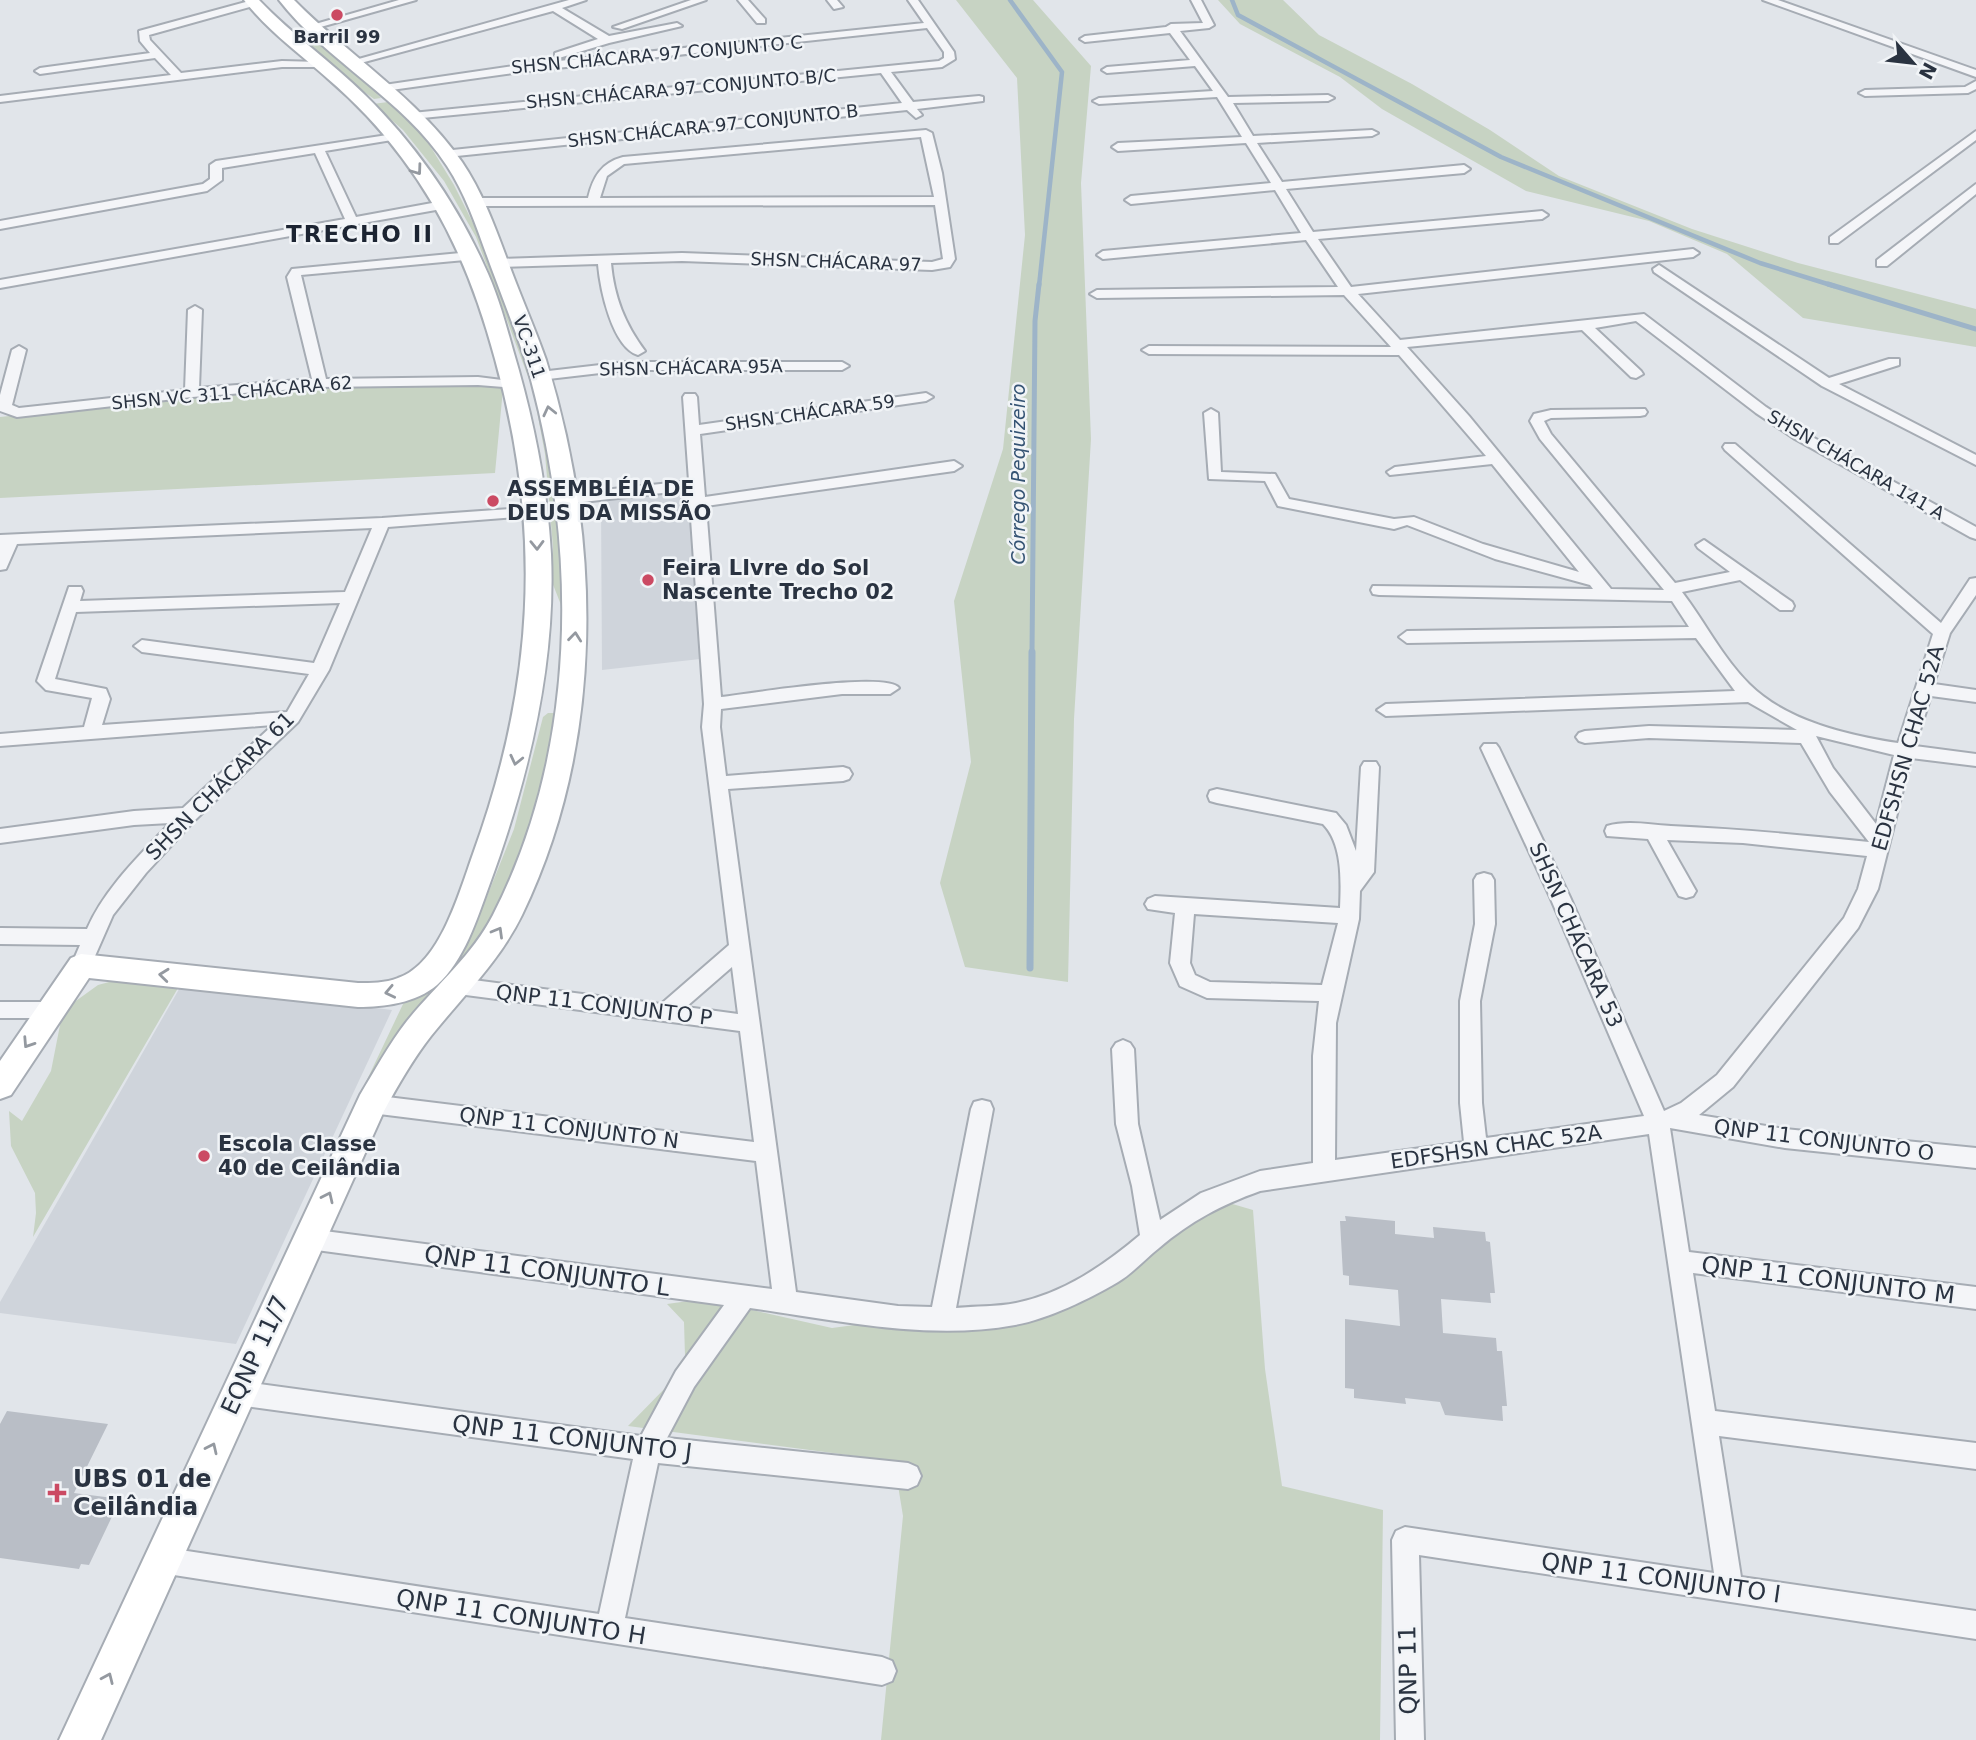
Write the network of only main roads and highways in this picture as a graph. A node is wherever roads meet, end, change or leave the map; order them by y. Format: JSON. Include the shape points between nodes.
{"nodes":[{"id":1,"x":286,"y":0,"type":"edge"},
{"id":2,"x":255,"y":4,"type":"edge"},
{"id":3,"x":310,"y":27,"type":"junction"},
{"id":4,"x":284,"y":33,"type":"junction"},
{"id":5,"x":387,"y":91,"type":"junction"},
{"id":6,"x":359,"y":99,"type":"junction"},
{"id":7,"x":532,"y":668,"type":"junction"},
{"id":8,"x":572,"y":669,"type":"junction"},
{"id":9,"x":568,"y":705,"type":"junction"},
{"id":10,"x":527,"y":706,"type":"junction"},
{"id":11,"x":458,"y":986,"type":"joint"},
{"id":12,"x":0,"y":1086,"type":"edge"},
{"id":13,"x":80,"y":1740,"type":"edge"}],
"edges":[{"from":1,"to":3,"type":"main road"},
{"from":2,"to":4,"type":"main road"},
{"from":3,"to":4,"type":"main road","via":[[287,28]]},
{"from":3,"to":5,"type":"main road","name":"VC-311"},
{"from":4,"to":6,"type":"main road"},
{"from":5,"to":6,"type":"main road","via":[[375,101]]},
{"from":8,"to":5,"type":"main road","name":"VC-311","one_way":true,"via":[[575,594],[565,499],[540,376],[474,202],[447,153]]},
{"from":6,"to":7,"type":"main road","one_way":true,"via":[[394,137],[443,205],[471,256],[493,314],[529,444],[537,512]]},
{"from":7,"to":8,"type":"main road"},
{"from":7,"to":10,"type":"main road"},
{"from":8,"to":9,"type":"main road","name":"VC-311"},
{"from":9,"to":10,"type":"main road"},
{"from":11,"to":9,"type":"main road","name":"VC-311","one_way":true,"via":[[490,946],[521,886],[550,806]]},
{"from":10,"to":12,"type":"main road","one_way":true,"via":[[497,829],[467,908],[429,974],[408,987],[377,995],[81,966]]},
{"from":13,"to":11,"type":"main road","name":"EQNP 11/7","one_way":true,"via":[[371,1104],[399,1055]]}]}
